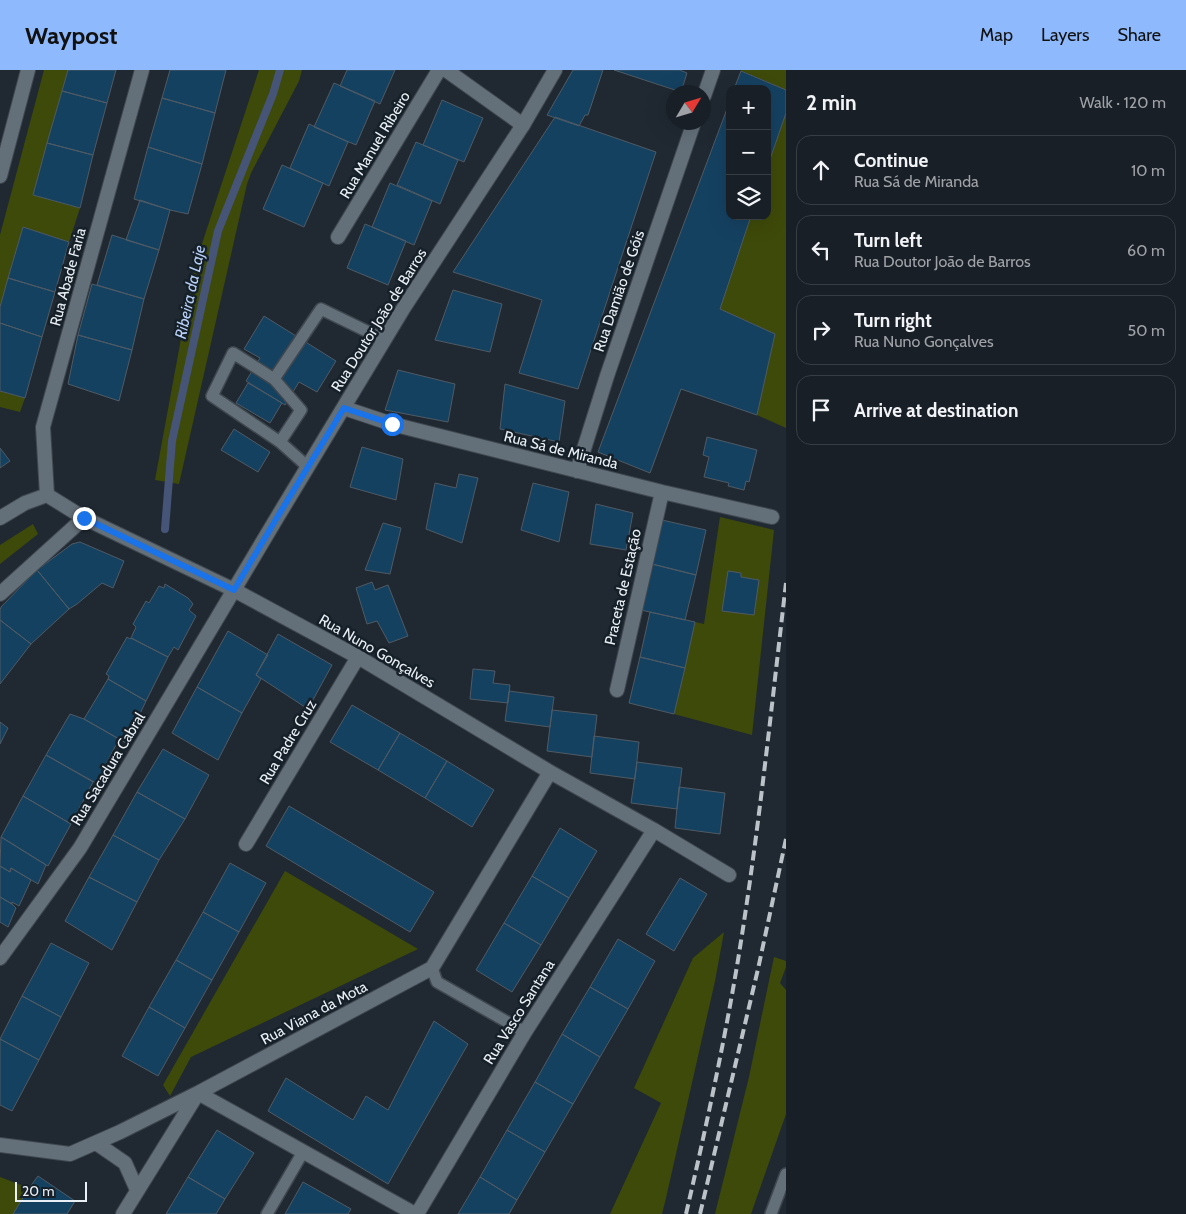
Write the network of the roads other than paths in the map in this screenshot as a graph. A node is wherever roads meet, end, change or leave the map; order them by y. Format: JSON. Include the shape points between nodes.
{"nodes":[{"id":1,"x":28,"y":70,"type":"edge"},
{"id":2,"x":142,"y":70,"type":"edge"},
{"id":3,"x":439,"y":70,"type":"edge"},
{"id":4,"x":446,"y":70,"type":"edge"},
{"id":5,"x":555,"y":70,"type":"edge"},
{"id":6,"x":713,"y":70,"type":"edge"},
{"id":7,"x":708,"y":85,"type":"edge"},
{"id":8,"x":523,"y":125,"type":"junction"},
{"id":9,"x":691,"y":130,"type":"edge"},
{"id":10,"x":0,"y":176,"type":"edge"},
{"id":11,"x":338,"y":237,"type":"dead end"},
{"id":12,"x":385,"y":340,"type":"junction"},
{"id":13,"x":274,"y":379,"type":"junction"},
{"id":14,"x":344,"y":408,"type":"junction"},
{"id":15,"x":280,"y":442,"type":"junction"},
{"id":16,"x":308,"y":467,"type":"junction"},
{"id":17,"x":577,"y":471,"type":"junction"},
{"id":18,"x":662,"y":492,"type":"junction"},
{"id":19,"x":47,"y":495,"type":"junction"},
{"id":20,"x":772,"y":517,"type":"dead end"},
{"id":21,"x":0,"y":518,"type":"edge"},
{"id":22,"x":84,"y":518,"type":"junction"},
{"id":23,"x":234,"y":590,"type":"junction"},
{"id":24,"x":0,"y":594,"type":"edge"},
{"id":25,"x":358,"y":657,"type":"junction"},
{"id":26,"x":617,"y":690,"type":"dead end"},
{"id":27,"x":550,"y":772,"type":"junction"},
{"id":28,"x":654,"y":830,"type":"junction"},
{"id":29,"x":246,"y":844,"type":"dead end"},
{"id":30,"x":729,"y":875,"type":"dead end"},
{"id":31,"x":0,"y":958,"type":"edge"},
{"id":32,"x":432,"y":968,"type":"junction"},
{"id":33,"x":524,"y":1032,"type":"junction"},
{"id":34,"x":198,"y":1093,"type":"junction"},
{"id":35,"x":96,"y":1143,"type":"junction"},
{"id":36,"x":0,"y":1145,"type":"edge"},
{"id":37,"x":303,"y":1152,"type":"junction"},
{"id":38,"x":786,"y":1174,"type":"edge"},
{"id":39,"x":137,"y":1190,"type":"junction"},
{"id":40,"x":122,"y":1214,"type":"edge"},
{"id":41,"x":267,"y":1214,"type":"edge"},
{"id":42,"x":416,"y":1214,"type":"edge"},
{"id":43,"x":771,"y":1214,"type":"edge"}],
"edges":[{"from":1,"to":10,"type":"street"},
{"from":2,"to":19,"type":"street","name":"Rua Abade Faria","via":[[43,427]]},
{"from":3,"to":11,"type":"street","name":"Rua Manuel Ribeiro"},
{"from":4,"to":8,"type":"street"},
{"from":5,"to":8,"type":"street","name":"Rua Doutor João de Barros"},
{"from":6,"to":7,"type":"street"},
{"from":8,"to":12,"type":"street","name":"Rua Doutor João de Barros"},
{"from":9,"to":17,"type":"street","name":"Rua Damião de Góis"},
{"from":12,"to":13,"type":"lane","via":[[321,309]]},
{"from":12,"to":14,"type":"street","name":"Rua Doutor João de Barros"},
{"from":13,"to":15,"type":"lane","via":[[301,410]]},
{"from":13,"to":15,"type":"lane","via":[[233,353],[212,396]]},
{"from":14,"to":16,"type":"street","name":"Rua Doutor João de Barros"},
{"from":14,"to":17,"type":"street","name":"Rua Sá de Miranda","via":[[392,424]]},
{"from":15,"to":16,"type":"lane"},
{"from":16,"to":23,"type":"street","name":"Rua Doutor João de Barros"},
{"from":17,"to":18,"type":"street","name":"Rua Sá de Miranda"},
{"from":18,"to":20,"type":"street","name":"Rua Sá de Miranda"},
{"from":18,"to":26,"type":"street","name":"Praceta de Estação"},
{"from":19,"to":21,"type":"street"},
{"from":19,"to":22,"type":"street","name":"Rua Nuno Gonçalves"},
{"from":22,"to":23,"type":"street","name":"Rua Nuno Gonçalves"},
{"from":22,"to":24,"type":"street"},
{"from":23,"to":25,"type":"street","name":"Rua Nuno Gonçalves"},
{"from":23,"to":31,"type":"street","name":"Rua Sacadura Cabral","via":[[80,848]]},
{"from":25,"to":27,"type":"street","name":"Rua Nuno Gonçalves"},
{"from":25,"to":29,"type":"street","name":"Rua Padre Cruz"},
{"from":27,"to":28,"type":"street","name":"Rua Nuno Gonçalves"},
{"from":27,"to":32,"type":"street"},
{"from":28,"to":30,"type":"street","name":"Rua Nuno Gonçalves"},
{"from":28,"to":33,"type":"street","name":"Rua Vasco Santana"},
{"from":32,"to":33,"type":"lane","via":[[437,982]]},
{"from":32,"to":34,"type":"street","name":"Rua Viana da Mota"},
{"from":33,"to":42,"type":"street","name":"Rua Vasco Santana"},
{"from":34,"to":35,"type":"street","name":"Rua Viana da Mota"},
{"from":34,"to":37,"type":"street","name":"Rua Vasco Santana"},
{"from":34,"to":39,"type":"street"},
{"from":35,"to":36,"type":"street","name":"Rua Viana da Mota","via":[[70,1154]]},
{"from":35,"to":39,"type":"street","via":[[125,1163]]},
{"from":37,"to":41,"type":"lane"},
{"from":37,"to":42,"type":"street","name":"Rua Vasco Santana"},
{"from":38,"to":43,"type":"lane"},
{"from":39,"to":40,"type":"street"}]}
